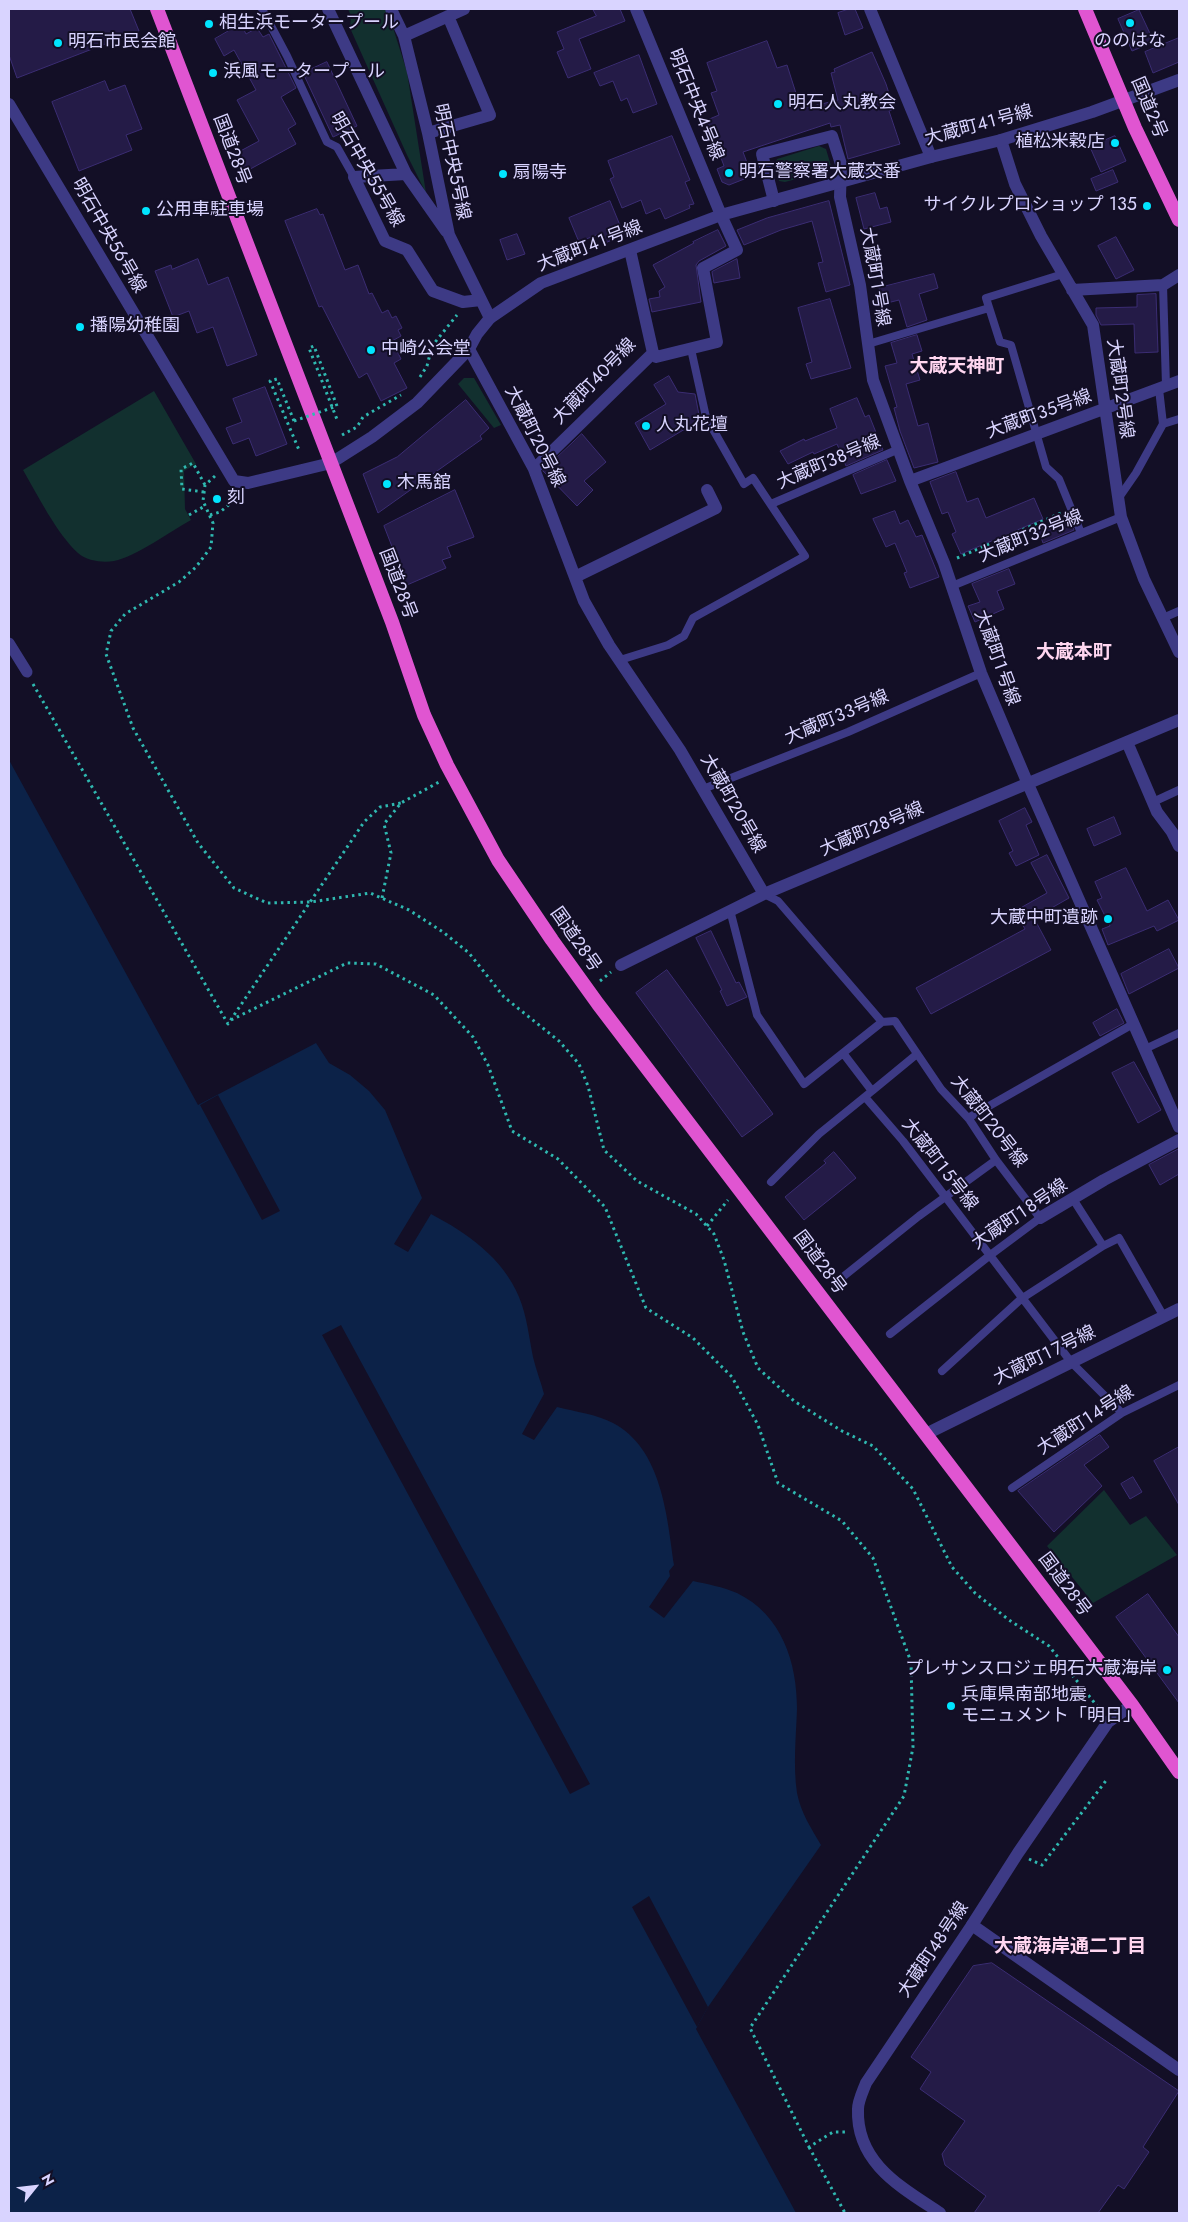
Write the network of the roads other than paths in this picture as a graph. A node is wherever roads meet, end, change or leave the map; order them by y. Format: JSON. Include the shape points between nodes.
{"nodes":[{"id":1,"x":157,"y":9,"type":"edge"},
{"id":2,"x":262,"y":9,"type":"edge"},
{"id":3,"x":328,"y":9,"type":"edge"},
{"id":4,"x":391,"y":9,"type":"edge"},
{"id":5,"x":464,"y":9,"type":"edge"},
{"id":6,"x":636,"y":9,"type":"edge"},
{"id":7,"x":870,"y":9,"type":"edge"},
{"id":8,"x":1086,"y":9,"type":"edge"},
{"id":9,"x":448,"y":16,"type":"junction"},
{"id":10,"x":404,"y":36,"type":"junction"},
{"id":11,"x":1179,"y":80,"type":"edge"},
{"id":12,"x":1125,"y":100,"type":"junction"},
{"id":13,"x":9,"y":104,"type":"edge"},
{"id":14,"x":428,"y":133,"type":"junction"},
{"id":15,"x":1000,"y":140,"type":"junction"},
{"id":16,"x":931,"y":157,"type":"junction"},
{"id":17,"x":406,"y":174,"type":"junction"},
{"id":18,"x":354,"y":177,"type":"junction"},
{"id":19,"x":841,"y":182,"type":"junction"},
{"id":20,"x":774,"y":201,"type":"junction"},
{"id":21,"x":721,"y":215,"type":"junction"},
{"id":22,"x":1179,"y":217,"type":"edge"},
{"id":23,"x":449,"y":234,"type":"junction"},
{"id":24,"x":630,"y":250,"type":"junction"},
{"id":25,"x":1063,"y":274,"type":"junction"},
{"id":26,"x":1179,"y":275,"type":"edge"},
{"id":27,"x":1163,"y":285,"type":"junction"},
{"id":28,"x":1072,"y":290,"type":"junction"},
{"id":29,"x":481,"y":300,"type":"junction"},
{"id":30,"x":990,"y":308,"type":"junction"},
{"id":31,"x":490,"y":318,"type":"junction"},
{"id":32,"x":868,"y":344,"type":"junction"},
{"id":33,"x":469,"y":349,"type":"junction"},
{"id":34,"x":691,"y":349,"type":"junction"},
{"id":35,"x":653,"y":353,"type":"junction"},
{"id":36,"x":1179,"y":381,"type":"edge"},
{"id":37,"x":1162,"y":388,"type":"junction"},
{"id":38,"x":1104,"y":410,"type":"junction"},
{"id":39,"x":1179,"y":419,"type":"edge"},
{"id":40,"x":1163,"y":424,"type":"junction"},
{"id":41,"x":1038,"y":434,"type":"junction"},
{"id":42,"x":898,"y":449,"type":"junction"},
{"id":43,"x":331,"y":463,"type":"junction"},
{"id":44,"x":534,"y":469,"type":"junction"},
{"id":45,"x":910,"y":481,"type":"junction"},
{"id":46,"x":707,"y":490,"type":"dead end"},
{"id":47,"x":1118,"y":498,"type":"junction"},
{"id":48,"x":770,"y":504,"type":"junction"},
{"id":49,"x":1121,"y":516,"type":"junction"},
{"id":50,"x":1081,"y":533,"type":"junction"},
{"id":51,"x":575,"y":577,"type":"junction"},
{"id":52,"x":952,"y":586,"type":"junction"},
{"id":53,"x":1179,"y":611,"type":"edge"},
{"id":54,"x":1163,"y":618,"type":"junction"},
{"id":55,"x":9,"y":643,"type":"edge"},
{"id":56,"x":1179,"y":652,"type":"edge"},
{"id":57,"x":620,"y":660,"type":"junction"},
{"id":58,"x":27,"y":672,"type":"road end"},
{"id":59,"x":981,"y":673,"type":"junction"},
{"id":60,"x":1179,"y":720,"type":"edge"},
{"id":61,"x":1127,"y":742,"type":"junction"},
{"id":62,"x":1028,"y":784,"type":"junction"},
{"id":63,"x":703,"y":789,"type":"junction"},
{"id":64,"x":1179,"y":790,"type":"edge"},
{"id":65,"x":1153,"y":802,"type":"junction"},
{"id":66,"x":1179,"y":846,"type":"edge"},
{"id":67,"x":764,"y":894,"type":"junction"},
{"id":68,"x":730,"y":910,"type":"junction"},
{"id":69,"x":621,"y":965,"type":"road end"},
{"id":70,"x":882,"y":1022,"type":"junction"},
{"id":71,"x":1133,"y":1024,"type":"junction"},
{"id":72,"x":1179,"y":1032,"type":"edge"},
{"id":73,"x":1145,"y":1049,"type":"junction"},
{"id":74,"x":843,"y":1053,"type":"junction"},
{"id":75,"x":917,"y":1054,"type":"junction"},
{"id":76,"x":872,"y":1091,"type":"junction"},
{"id":77,"x":865,"y":1097,"type":"junction"},
{"id":78,"x":968,"y":1118,"type":"junction"},
{"id":79,"x":1179,"y":1127,"type":"edge"},
{"id":80,"x":1179,"y":1140,"type":"edge"},
{"id":81,"x":996,"y":1160,"type":"junction"},
{"id":82,"x":771,"y":1182,"type":"dead end"},
{"id":83,"x":946,"y":1197,"type":"junction"},
{"id":84,"x":1073,"y":1199,"type":"junction"},
{"id":85,"x":1040,"y":1218,"type":"junction"},
{"id":86,"x":1103,"y":1246,"type":"junction"},
{"id":87,"x":988,"y":1256,"type":"junction"},
{"id":88,"x":839,"y":1280,"type":"dead end"},
{"id":89,"x":1021,"y":1298,"type":"junction"},
{"id":90,"x":1179,"y":1309,"type":"edge"},
{"id":91,"x":1164,"y":1317,"type":"junction"},
{"id":92,"x":890,"y":1334,"type":"dead end"},
{"id":93,"x":1071,"y":1362,"type":"junction"},
{"id":94,"x":942,"y":1371,"type":"dead end"},
{"id":95,"x":1178,"y":1388,"type":"edge"},
{"id":96,"x":1122,"y":1412,"type":"junction"},
{"id":97,"x":926,"y":1434,"type":"junction"},
{"id":98,"x":1012,"y":1488,"type":"dead end"},
{"id":99,"x":1132,"y":1705,"type":"junction"},
{"id":100,"x":1179,"y":1772,"type":"edge"},
{"id":101,"x":972,"y":1926,"type":"junction"},
{"id":102,"x":1179,"y":2070,"type":"edge"},
{"id":103,"x":940,"y":2213,"type":"edge"}],
"edges":[{"from":1,"to":43,"type":"highway","name":"国道28号"},
{"from":2,"to":18,"type":"lane","name":"明石中央５５号線","via":[[328,142],[337,147]]},
{"from":3,"to":17,"type":"street"},
{"from":4,"to":10,"type":"street","name":"明石中央５号線"},
{"from":5,"to":9,"type":"street"},
{"from":6,"to":21,"type":"street","name":"明石中央４号線"},
{"from":7,"to":16,"type":"street"},
{"from":8,"to":12,"type":"highway","name":"国道2号"},
{"from":9,"to":10,"type":"street"},
{"from":9,"to":14,"type":"street","via":[[490,115]]},
{"from":10,"to":14,"type":"street","name":"明石中央５号線"},
{"from":11,"to":12,"type":"street","name":"大蔵町４１号線"},
{"from":12,"to":15,"type":"street","name":"大蔵町４１号線"},
{"from":12,"to":22,"type":"highway","name":"国道2号","via":[[1134,128]]},
{"from":13,"to":43,"type":"street","name":"明石中央５６号線","via":[[234,481],[248,483]]},
{"from":14,"to":23,"type":"street","name":"明石中央５号線"},
{"from":15,"to":16,"type":"street","name":"大蔵町４１号線"},
{"from":15,"to":25,"type":"street","name":"大蔵町２号線","via":[[1015,184]]},
{"from":16,"to":19,"type":"street","name":"大蔵町４１号線"},
{"from":17,"to":18,"type":"street"},
{"from":17,"to":23,"type":"street"},
{"from":18,"to":29,"type":"street","name":"明石中央５５号線","via":[[385,241],[407,250],[433,291],[463,302]]},
{"from":19,"to":20,"type":"street","name":"大蔵町４１号線"},
{"from":19,"to":20,"type":"street","via":[[841,164],[832,136],[762,154]]},
{"from":19,"to":32,"type":"street","name":"大蔵町１号線","via":[[840,197],[860,285]]},
{"from":20,"to":21,"type":"street","name":"大蔵町４１号線"},
{"from":21,"to":24,"type":"street","name":"大蔵町４１号線"},
{"from":21,"to":34,"type":"street","name":"明石中央４号線","via":[[737,250],[703,268],[717,342]]},
{"from":23,"to":29,"type":"street","name":"明石中央５号線"},
{"from":24,"to":31,"type":"street","name":"大蔵町４１号線","via":[[541,283]]},
{"from":24,"to":35,"type":"street","name":"大蔵町４０号線"},
{"from":25,"to":28,"type":"street","name":"大蔵町２号線"},
{"from":25,"to":30,"type":"lane","via":[[986,298]]},
{"from":26,"to":27,"type":"street"},
{"from":27,"to":28,"type":"street"},
{"from":27,"to":37,"type":"lane"},
{"from":28,"to":38,"type":"street","name":"大蔵町２号線","via":[[1093,325]]},
{"from":29,"to":31,"type":"street","name":"明石中央５号線"},
{"from":30,"to":32,"type":"lane"},
{"from":30,"to":41,"type":"lane","via":[[1000,342],[1011,345]]},
{"from":31,"to":33,"type":"street","name":"大蔵町４１号線"},
{"from":32,"to":42,"type":"street","name":"大蔵町１号線","via":[[873,380]]},
{"from":33,"to":43,"type":"street","name":"大蔵町４１号線","via":[[417,403]]},
{"from":33,"to":44,"type":"street","name":"大蔵町２０号線"},
{"from":34,"to":35,"type":"street","via":[[656,357]]},
{"from":34,"to":48,"type":"lane","via":[[706,417],[744,484],[753,478]]},
{"from":35,"to":44,"type":"street","name":"大蔵町４０号線"},
{"from":36,"to":37,"type":"street","name":"大蔵町３５号線"},
{"from":37,"to":38,"type":"street","name":"大蔵町３５号線"},
{"from":37,"to":40,"type":"lane"},
{"from":38,"to":41,"type":"street","name":"大蔵町３５号線"},
{"from":38,"to":47,"type":"street","name":"大蔵町２号線"},
{"from":39,"to":40,"type":"lane"},
{"from":40,"to":47,"type":"lane"},
{"from":41,"to":45,"type":"street","name":"大蔵町３５号線"},
{"from":41,"to":50,"type":"lane","via":[[1046,467],[1059,479]]},
{"from":42,"to":45,"type":"street","name":"大蔵町１号線"},
{"from":42,"to":48,"type":"lane","name":"大蔵町３８号線"},
{"from":43,"to":97,"type":"highway","name":"国道28号","via":[[424,715],[498,860],[588,991]]},
{"from":44,"to":51,"type":"street","name":"大蔵町２０号線"},
{"from":45,"to":52,"type":"street","name":"大蔵町１号線"},
{"from":46,"to":51,"type":"street","via":[[716,508]]},
{"from":47,"to":49,"type":"street","name":"大蔵町２号線"},
{"from":48,"to":57,"type":"lane","via":[[805,556],[693,618],[684,636],[668,645]]},
{"from":49,"to":50,"type":"lane","name":"大蔵町３２号線"},
{"from":49,"to":54,"type":"street","name":"大蔵町２号線","via":[[1144,579]]},
{"from":50,"to":52,"type":"lane","name":"大蔵町３２号線"},
{"from":51,"to":57,"type":"street","name":"大蔵町２０号線","via":[[584,601]]},
{"from":52,"to":59,"type":"street","name":"大蔵町１号線"},
{"from":53,"to":54,"type":"lane"},
{"from":54,"to":56,"type":"street","name":"大蔵町２号線"},
{"from":55,"to":58,"type":"street"},
{"from":57,"to":63,"type":"street","name":"大蔵町２０号線"},
{"from":59,"to":62,"type":"street","name":"大蔵町１号線"},
{"from":59,"to":63,"type":"lane","name":"大蔵町３３号線","via":[[848,732]]},
{"from":60,"to":61,"type":"street","name":"大蔵町２８号線"},
{"from":61,"to":62,"type":"street","name":"大蔵町２８号線"},
{"from":61,"to":65,"type":"street"},
{"from":62,"to":67,"type":"street","name":"大蔵町２８号線"},
{"from":62,"to":71,"type":"street","name":"大蔵町１号線"},
{"from":63,"to":67,"type":"street","name":"大蔵町２０号線"},
{"from":64,"to":65,"type":"lane"},
{"from":65,"to":66,"type":"street"},
{"from":67,"to":68,"type":"street","name":"大蔵町２８号線"},
{"from":67,"to":70,"type":"lane","name":"大蔵町２０号線","via":[[778,901]]},
{"from":68,"to":69,"type":"street","name":"大蔵町２８号線"},
{"from":68,"to":74,"type":"lane","via":[[757,1015],[804,1084]]},
{"from":70,"to":74,"type":"lane"},
{"from":70,"to":75,"type":"lane","name":"大蔵町２０号線","via":[[895,1021]]},
{"from":71,"to":73,"type":"street","name":"大蔵町１号線"},
{"from":71,"to":78,"type":"lane"},
{"from":72,"to":73,"type":"lane"},
{"from":73,"to":79,"type":"street","name":"大蔵町１号線"},
{"from":74,"to":76,"type":"lane"},
{"from":75,"to":76,"type":"lane"},
{"from":75,"to":78,"type":"lane","name":"大蔵町２０号線","via":[[940,1089]]},
{"from":76,"to":77,"type":"lane"},
{"from":77,"to":82,"type":"lane","via":[[819,1134]]},
{"from":77,"to":83,"type":"lane","name":"大蔵町１５号線"},
{"from":78,"to":81,"type":"lane","name":"大蔵町２０号線"},
{"from":80,"to":84,"type":"street","name":"大蔵町１８号線"},
{"from":81,"to":83,"type":"lane"},
{"from":81,"to":85,"type":"lane","name":"大蔵町２０号線"},
{"from":83,"to":87,"type":"lane","name":"大蔵町１５号線"},
{"from":83,"to":88,"type":"lane"},
{"from":84,"to":85,"type":"street","name":"大蔵町１８号線"},
{"from":84,"to":86,"type":"lane"},
{"from":85,"to":87,"type":"lane","name":"大蔵町１８号線"},
{"from":86,"to":89,"type":"lane"},
{"from":86,"to":91,"type":"lane","via":[[1119,1238]]},
{"from":87,"to":89,"type":"lane","name":"大蔵町１５号線"},
{"from":87,"to":92,"type":"lane","name":"大蔵町１８号線"},
{"from":89,"to":93,"type":"lane","name":"大蔵町１５号線"},
{"from":89,"to":94,"type":"lane"},
{"from":90,"to":91,"type":"street","name":"大蔵町１７号線"},
{"from":91,"to":93,"type":"street","name":"大蔵町１７号線"},
{"from":93,"to":96,"type":"lane","name":"大蔵町１５号線"},
{"from":93,"to":97,"type":"street","name":"大蔵町１７号線"},
{"from":95,"to":96,"type":"lane","name":"大蔵町１４号線"},
{"from":96,"to":98,"type":"lane","name":"大蔵町１４号線"},
{"from":97,"to":99,"type":"highway","name":"国道28号"},
{"from":99,"to":100,"type":"highway","name":"国道28号"},
{"from":99,"to":101,"type":"street","name":"大蔵町４８号線","via":[[1108,1722]]},
{"from":101,"to":102,"type":"street"},
{"from":101,"to":103,"type":"street","name":"大蔵町４８号線","via":[[866,2083],[858,2108],[861,2133],[870,2157],[893,2181]]}]}
